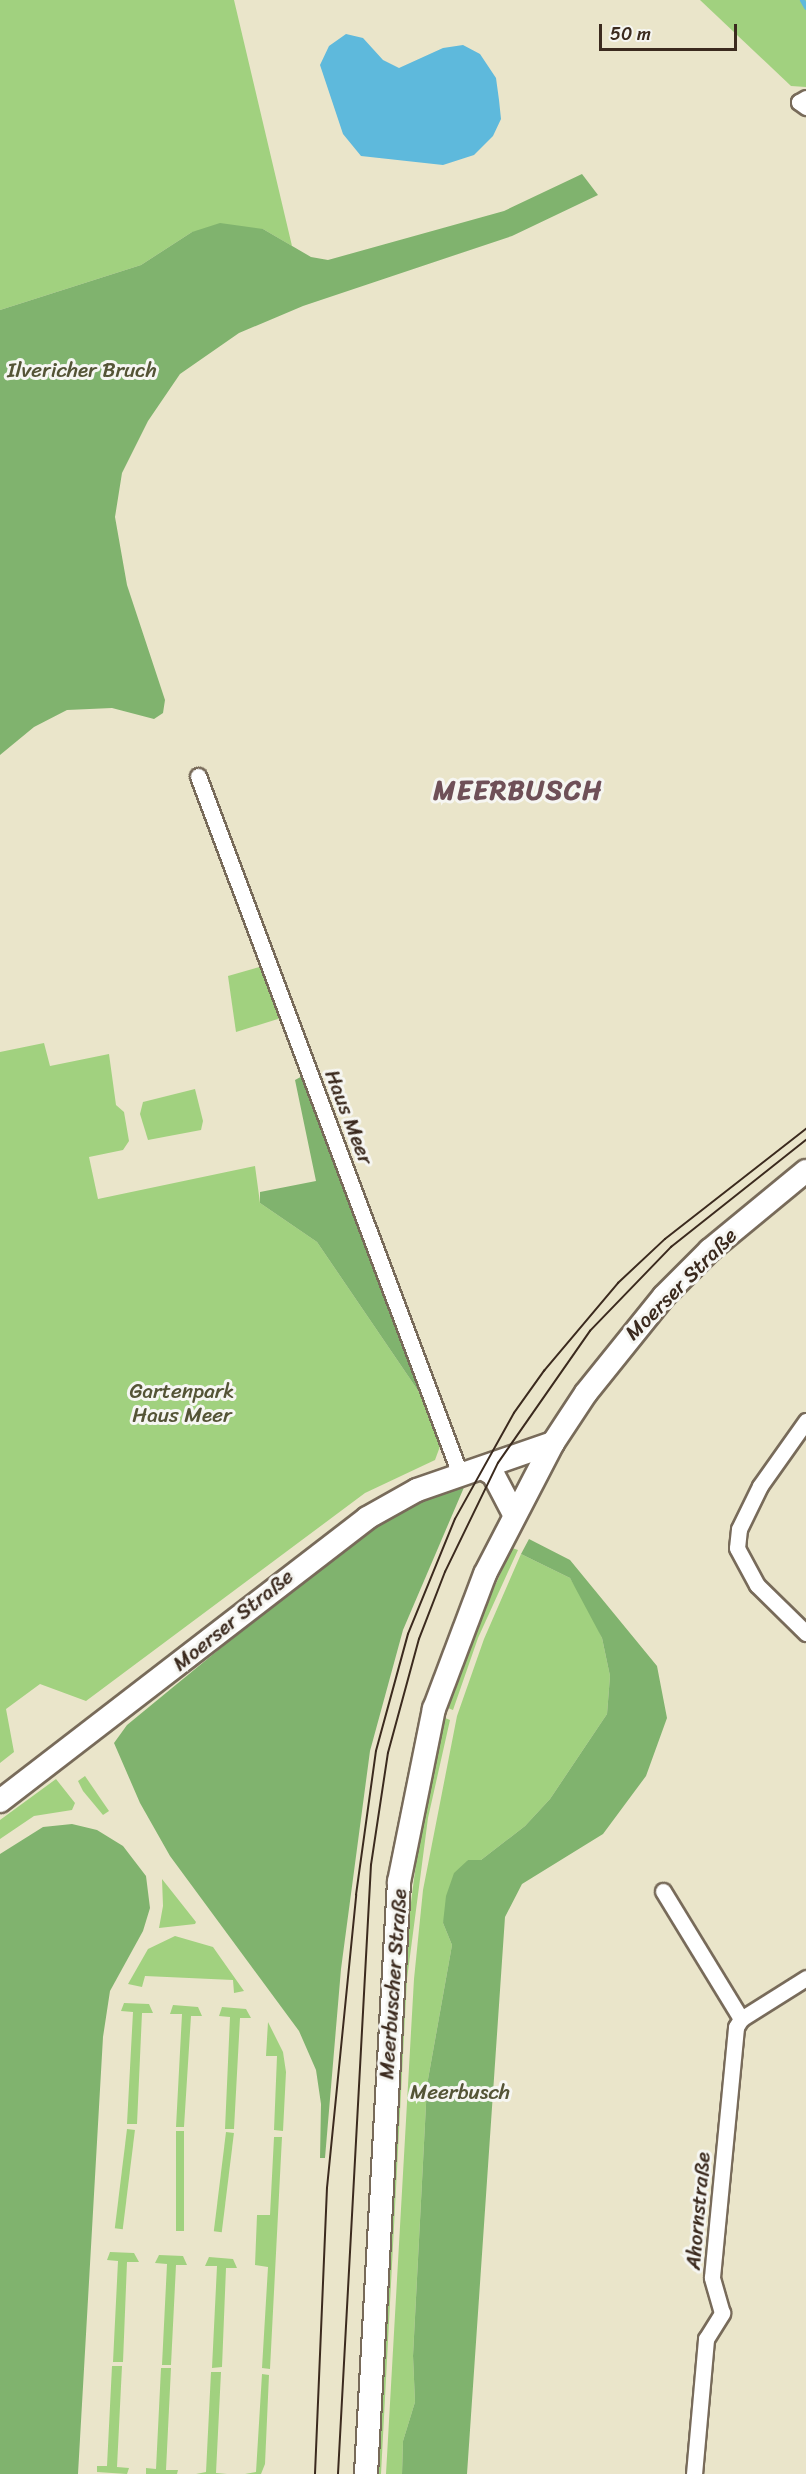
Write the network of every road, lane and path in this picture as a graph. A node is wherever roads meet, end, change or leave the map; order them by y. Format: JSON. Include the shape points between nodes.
{"nodes":[{"id":1,"x":198,"y":776,"type":"dead end"},
{"id":2,"x":806,"y":1172,"type":"edge"},
{"id":3,"x":806,"y":1421,"type":"edge"},
{"id":4,"x":553,"y":1443,"type":"junction"},
{"id":5,"x":482,"y":1468,"type":"junction"},
{"id":6,"x":460,"y":1474,"type":"junction"},
{"id":7,"x":514,"y":1514,"type":"junction"},
{"id":8,"x":806,"y":1633,"type":"edge"},
{"id":9,"x":0,"y":1802,"type":"edge"},
{"id":10,"x":663,"y":1891,"type":"dead end"},
{"id":11,"x":806,"y":1978,"type":"edge"},
{"id":12,"x":741,"y":2019,"type":"junction"},
{"id":13,"x":366,"y":2474,"type":"edge"},
{"id":14,"x":694,"y":2474,"type":"edge"}],
"edges":[{"from":1,"to":6,"type":"street","name":"Haus Meer"},
{"from":2,"to":4,"type":"main road","name":"Moerser Straße","via":[[710,1250],[664,1296],[623,1342]]},
{"from":3,"to":8,"type":"street","via":[[760,1486],[739,1529],[737,1548],[757,1585]]},
{"from":4,"to":5,"type":"main road","name":"Moerser Straße"},
{"from":4,"to":7,"type":"main road","name":"Moerser Straße"},
{"from":5,"to":6,"type":"main road","name":"Moerser Straße"},
{"from":5,"to":7,"type":"main road","via":[[493,1474]]},
{"from":6,"to":9,"type":"main road","name":"Moerser Straße","via":[[391,1503],[318,1552]]},
{"from":7,"to":13,"type":"main road","name":"Meerbuscher Straße","via":[[463,1627],[434,1709],[399,1882]]},
{"from":10,"to":12,"type":"street"},
{"from":11,"to":12,"type":"street"},
{"from":12,"to":14,"type":"street","name":"Ahornstraße","via":[[734,2044],[712,2277],[722,2313],[706,2339]]}]}
